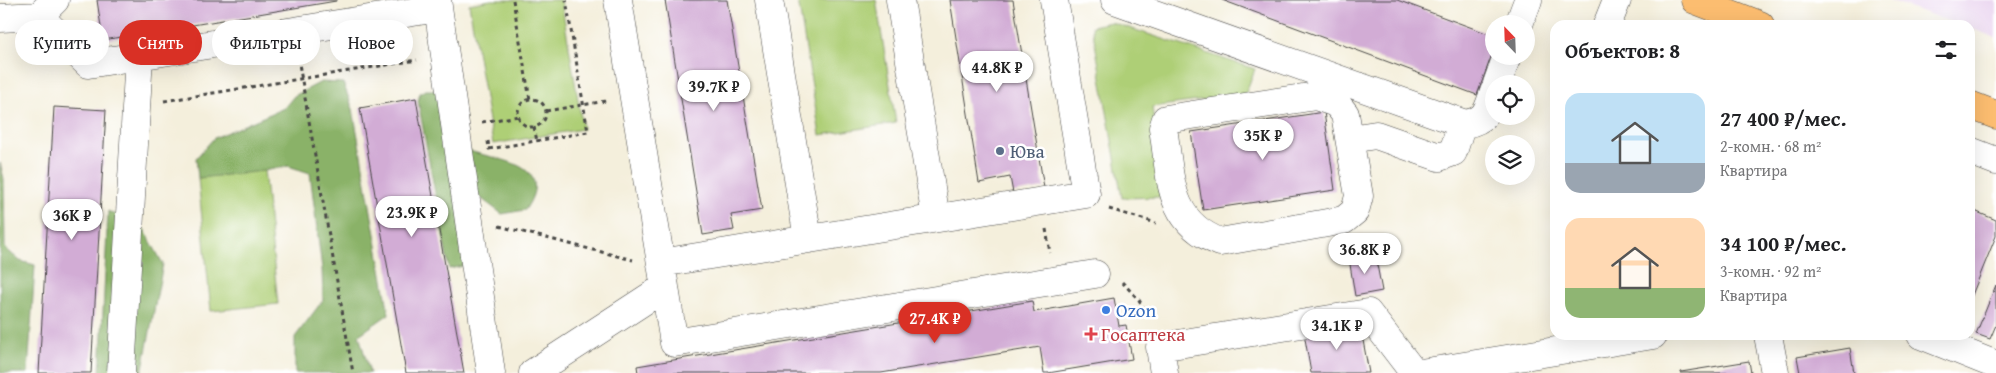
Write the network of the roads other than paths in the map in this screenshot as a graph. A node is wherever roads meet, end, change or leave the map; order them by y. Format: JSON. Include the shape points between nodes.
{"nodes":[{"id":1,"x":618,"y":0,"type":"edge"},
{"id":2,"x":769,"y":0,"type":"edge"},
{"id":3,"x":900,"y":0,"type":"edge"},
{"id":4,"x":1054,"y":0,"type":"edge"},
{"id":5,"x":1114,"y":0,"type":"edge"},
{"id":6,"x":1528,"y":0,"type":"edge"},
{"id":7,"x":1617,"y":0,"type":"edge"},
{"id":8,"x":1695,"y":0,"type":"edge"},
{"id":9,"x":437,"y":4,"type":"edge"},
{"id":10,"x":47,"y":8,"type":"edge"},
{"id":11,"x":1522,"y":15,"type":"edge"},
{"id":12,"x":0,"y":18,"type":"edge"},
{"id":13,"x":1609,"y":20,"type":"edge"},
{"id":14,"x":1747,"y":20,"type":"edge"},
{"id":15,"x":202,"y":46,"type":"edge"},
{"id":16,"x":119,"y":59,"type":"edge"},
{"id":17,"x":138,"y":65,"type":"edge"},
{"id":18,"x":1975,"y":107,"type":"edge"},
{"id":19,"x":1485,"y":113,"type":"edge"},
{"id":20,"x":1996,"y":115,"type":"edge"},
{"id":21,"x":1462,"y":123,"type":"junction"},
{"id":22,"x":1350,"y":139,"type":"junction"},
{"id":23,"x":1975,"y":153,"type":"edge"},
{"id":24,"x":1996,"y":161,"type":"edge"},
{"id":25,"x":936,"y":218,"type":"junction"},
{"id":26,"x":808,"y":239,"type":"junction"},
{"id":27,"x":1096,"y":274,"type":"road end"},
{"id":28,"x":663,"y":275,"type":"junction"},
{"id":29,"x":1622,"y":340,"type":"edge"},
{"id":30,"x":1769,"y":340,"type":"edge"},
{"id":31,"x":1934,"y":340,"type":"edge"},
{"id":32,"x":1162,"y":360,"type":"edge"},
{"id":33,"x":1996,"y":365,"type":"edge"},
{"id":34,"x":121,"y":373,"type":"edge"},
{"id":35,"x":492,"y":373,"type":"edge"},
{"id":36,"x":533,"y":373,"type":"edge"},
{"id":37,"x":1414,"y":373,"type":"edge"},
{"id":38,"x":1421,"y":373,"type":"edge"},
{"id":39,"x":1775,"y":373,"type":"edge"}],
"edges":[{"from":1,"to":28,"type":"lane"},
{"from":2,"to":26,"type":"lane"},
{"from":3,"to":25,"type":"lane"},
{"from":4,"to":25,"type":"lane","via":[[1086,194]]},
{"from":5,"to":21,"type":"lane"},
{"from":6,"to":11,"type":"lane"},
{"from":7,"to":13,"type":"lane"},
{"from":8,"to":14,"type":"main road"},
{"from":9,"to":15,"type":"lane"},
{"from":9,"to":35,"type":"lane"},
{"from":10,"to":12,"type":"lane"},
{"from":10,"to":16,"type":"lane","via":[[88,64]]},
{"from":17,"to":34,"type":"lane"},
{"from":18,"to":20,"type":"main road"},
{"from":19,"to":21,"type":"lane","via":[[1477,122]]},
{"from":21,"to":22,"type":"lane","via":[[1453,152],[1439,156],[1376,135]]},
{"from":22,"to":22,"type":"lane","via":[[1345,114],[1336,103],[1316,96],[1166,119],[1162,128],[1174,198],[1181,214],[1203,236],[1220,242],[1344,220],[1354,211],[1359,196]]},
{"from":23,"to":24,"type":"lane"},
{"from":25,"to":26,"type":"lane"},
{"from":26,"to":28,"type":"lane"},
{"from":27,"to":28,"type":"lane","via":[[674,343]]},
{"from":28,"to":36,"type":"lane"},
{"from":29,"to":38,"type":"lane"},
{"from":30,"to":39,"type":"lane"},
{"from":31,"to":33,"type":"lane"},
{"from":32,"to":37,"type":"lane","via":[[1368,313]]}]}
